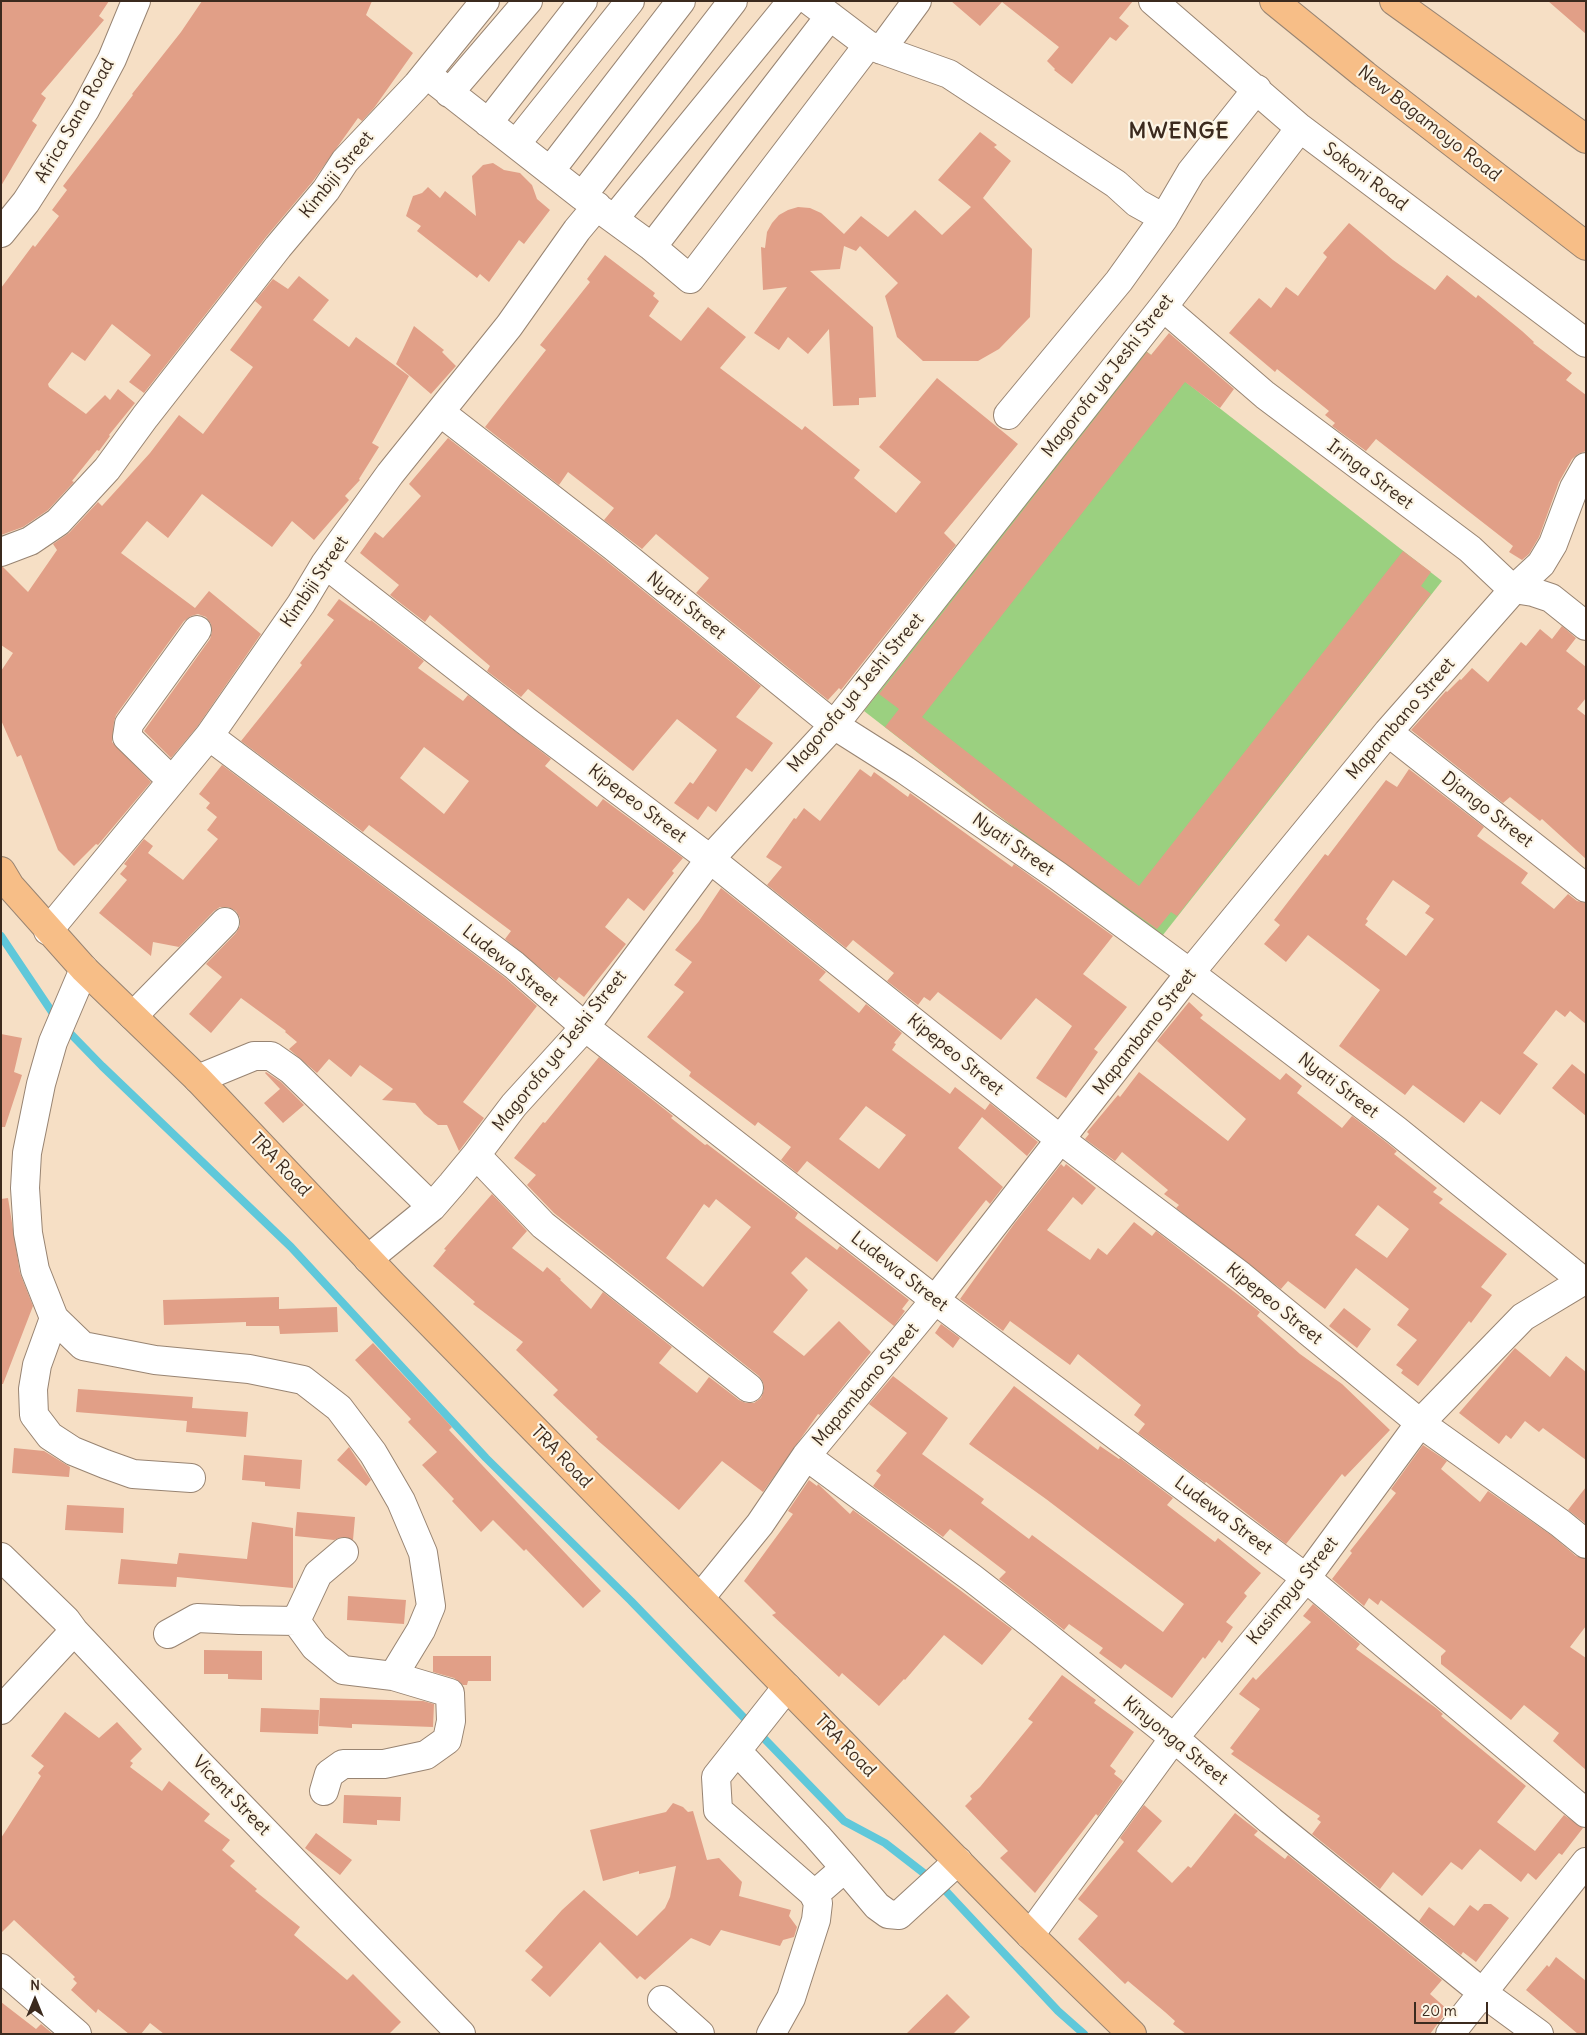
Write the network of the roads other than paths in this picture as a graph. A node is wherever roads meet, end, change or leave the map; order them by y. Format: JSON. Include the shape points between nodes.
{"nodes":[{"id":1,"x":136,"y":1,"type":"edge"},
{"id":2,"x":485,"y":1,"type":"edge"},
{"id":3,"x":528,"y":1,"type":"edge"},
{"id":4,"x":583,"y":1,"type":"edge"},
{"id":5,"x":630,"y":1,"type":"edge"},
{"id":6,"x":681,"y":1,"type":"edge"},
{"id":7,"x":733,"y":1,"type":"edge"},
{"id":8,"x":792,"y":1,"type":"edge"},
{"id":9,"x":917,"y":1,"type":"edge"},
{"id":10,"x":1153,"y":1,"type":"edge"},
{"id":11,"x":1274,"y":1,"type":"edge"},
{"id":12,"x":1394,"y":1,"type":"edge"},
{"id":13,"x":847,"y":24,"type":"edge"},
{"id":14,"x":422,"y":80,"type":"junction"},
{"id":15,"x":1257,"y":89,"type":"junction"},
{"id":16,"x":449,"y":93,"type":"junction"},
{"id":17,"x":488,"y":123,"type":"junction"},
{"id":18,"x":1300,"y":128,"type":"junction"},
{"id":19,"x":1586,"y":139,"type":"edge"},
{"id":20,"x":516,"y":144,"type":"junction"},
{"id":21,"x":550,"y":170,"type":"junction"},
{"id":22,"x":598,"y":207,"type":"junction"},
{"id":23,"x":1164,"y":218,"type":"junction"},
{"id":24,"x":1,"y":233,"type":"edge"},
{"id":25,"x":1586,"y":246,"type":"edge"},
{"id":26,"x":652,"y":247,"type":"junction"},
{"id":27,"x":1163,"y":307,"type":"junction"},
{"id":28,"x":1586,"y":343,"type":"edge"},
{"id":29,"x":440,"y":412,"type":"junction"},
{"id":30,"x":1008,"y":415,"type":"dead end"},
{"id":31,"x":1586,"y":467,"type":"edge"},
{"id":32,"x":1,"y":552,"type":"edge"},
{"id":33,"x":325,"y":564,"type":"junction"},
{"id":34,"x":1514,"y":589,"type":"junction"},
{"id":35,"x":1586,"y":626,"type":"edge"},
{"id":36,"x":197,"y":630,"type":"dead end"},
{"id":37,"x":834,"y":725,"type":"junction"},
{"id":38,"x":1388,"y":732,"type":"junction"},
{"id":39,"x":209,"y":736,"type":"junction"},
{"id":40,"x":172,"y":781,"type":"junction"},
{"id":41,"x":710,"y":859,"type":"junction"},
{"id":42,"x":1,"y":871,"type":"edge"},
{"id":43,"x":1586,"y":888,"type":"edge"},
{"id":44,"x":225,"y":922,"type":"dead end"},
{"id":45,"x":48,"y":931,"type":"junction"},
{"id":46,"x":84,"y":969,"type":"junction"},
{"id":47,"x":1190,"y":973,"type":"junction"},
{"id":48,"x":133,"y":1016,"type":"junction"},
{"id":49,"x":585,"y":1027,"type":"junction"},
{"id":50,"x":198,"y":1079,"type":"junction"},
{"id":51,"x":1061,"y":1140,"type":"junction"},
{"id":52,"x":476,"y":1155,"type":"junction"},
{"id":53,"x":432,"y":1207,"type":"junction"},
{"id":54,"x":368,"y":1259,"type":"junction"},
{"id":55,"x":1584,"y":1280,"type":"edge"},
{"id":56,"x":935,"y":1300,"type":"junction"},
{"id":57,"x":54,"y":1318,"type":"junction"},
{"id":58,"x":749,"y":1388,"type":"dead end"},
{"id":59,"x":1420,"y":1424,"type":"junction"},
{"id":60,"x":806,"y":1456,"type":"junction"},
{"id":61,"x":191,"y":1478,"type":"dead end"},
{"id":62,"x":1586,"y":1544,"type":"edge"},
{"id":63,"x":344,"y":1552,"type":"dead end"},
{"id":64,"x":1,"y":1557,"type":"edge"},
{"id":65,"x":1306,"y":1578,"type":"junction"},
{"id":66,"x":700,"y":1598,"type":"junction"},
{"id":67,"x":296,"y":1621,"type":"junction"},
{"id":68,"x":74,"y":1631,"type":"junction"},
{"id":69,"x":168,"y":1634,"type":"dead end"},
{"id":70,"x":393,"y":1676,"type":"junction"},
{"id":71,"x":787,"y":1687,"type":"junction"},
{"id":72,"x":1,"y":1710,"type":"edge"},
{"id":73,"x":1174,"y":1738,"type":"junction"},
{"id":74,"x":737,"y":1751,"type":"junction"},
{"id":75,"x":324,"y":1791,"type":"dead end"},
{"id":76,"x":1586,"y":1813,"type":"edge"},
{"id":77,"x":958,"y":1861,"type":"junction"},
{"id":78,"x":1586,"y":1862,"type":"edge"},
{"id":79,"x":845,"y":1868,"type":"junction"},
{"id":80,"x":814,"y":1895,"type":"junction"},
{"id":81,"x":1030,"y":1935,"type":"junction"},
{"id":82,"x":1,"y":1968,"type":"edge"},
{"id":83,"x":1483,"y":1993,"type":"junction"},
{"id":84,"x":662,"y":2000,"type":"dead end"},
{"id":85,"x":452,"y":2031,"type":"edge"},
{"id":86,"x":77,"y":2034,"type":"edge"},
{"id":87,"x":700,"y":2034,"type":"edge"},
{"id":88,"x":771,"y":2034,"type":"edge"},
{"id":89,"x":1132,"y":2034,"type":"edge"},
{"id":90,"x":1450,"y":2034,"type":"edge"},
{"id":91,"x":1539,"y":2034,"type":"edge"}],
"edges":[{"from":1,"to":24,"type":"street","name":"Africa Sana Road","via":[[112,59],[85,110],[26,202]]},
{"from":2,"to":14,"type":"street","name":"Kimbiji Street"},
{"from":3,"to":16,"type":"street"},
{"from":4,"to":17,"type":"street"},
{"from":5,"to":20,"type":"street"},
{"from":6,"to":21,"type":"street"},
{"from":7,"to":22,"type":"street"},
{"from":8,"to":22,"type":"street"},
{"from":9,"to":13,"type":"street"},
{"from":10,"to":15,"type":"street","name":"Sokoni Road"},
{"from":11,"to":25,"type":"main road","name":"New Bagamoyo Road"},
{"from":12,"to":19,"type":"main road"},
{"from":13,"to":23,"type":"street","via":[[949,74],[1116,184],[1137,204]]},
{"from":13,"to":26,"type":"street"},
{"from":13,"to":26,"type":"street","via":[[690,279]]},
{"from":14,"to":16,"type":"street"},
{"from":14,"to":32,"type":"street","name":"Kimbiji Street","via":[[345,161],[326,190],[107,468],[58,522],[30,541]]},
{"from":15,"to":18,"type":"street","name":"Sokoni Road"},
{"from":15,"to":23,"type":"street","via":[[1191,172]]},
{"from":16,"to":17,"type":"street"},
{"from":17,"to":20,"type":"street"},
{"from":18,"to":27,"type":"street","name":"Magorofa ya Jeshi Street"},
{"from":18,"to":28,"type":"street","name":"Sokoni Road"},
{"from":20,"to":21,"type":"street"},
{"from":21,"to":22,"type":"street"},
{"from":22,"to":26,"type":"street"},
{"from":22,"to":29,"type":"street","name":"Kimbiji Street","via":[[577,230],[508,326]]},
{"from":23,"to":30,"type":"street","via":[[1119,281]]},
{"from":27,"to":34,"type":"street","name":"Iringa Street","via":[[1265,395],[1470,549]]},
{"from":27,"to":37,"type":"street","name":"Magorofa ya Jeshi Street"},
{"from":29,"to":33,"type":"street","name":"Kimbiji Street"},
{"from":29,"to":37,"type":"street","name":"Nyati Street","via":[[622,553]]},
{"from":31,"to":34,"type":"street","name":"Mapambano Street","via":[[1574,488],[1548,554]]},
{"from":33,"to":39,"type":"street","name":"Kimbiji Street"},
{"from":33,"to":41,"type":"street","name":"Kipepeo Street","via":[[526,722]]},
{"from":34,"to":35,"type":"street","via":[[1551,598]]},
{"from":34,"to":38,"type":"street","name":"Mapambano Street"},
{"from":36,"to":40,"type":"street","via":[[129,724],[127,737]]},
{"from":37,"to":41,"type":"street","name":"Magorofa ya Jeshi Street"},
{"from":37,"to":47,"type":"street","name":"Nyati Street","via":[[1058,876]]},
{"from":38,"to":43,"type":"street","name":"Django Street"},
{"from":38,"to":47,"type":"street","name":"Mapambano Street"},
{"from":39,"to":40,"type":"street","name":"Kimbiji Street"},
{"from":39,"to":49,"type":"street","name":"Ludewa Street","via":[[514,966]]},
{"from":40,"to":45,"type":"street","name":"Kimbiji Street"},
{"from":41,"to":49,"type":"street","name":"Magorofa ya Jeshi Street"},
{"from":41,"to":51,"type":"street","name":"Kipepeo Street"},
{"from":42,"to":45,"type":"main road","name":"TRA Road"},
{"from":44,"to":48,"type":"street"},
{"from":45,"to":46,"type":"main road","name":"TRA Road"},
{"from":46,"to":48,"type":"main road","name":"TRA Road"},
{"from":46,"to":57,"type":"street","via":[[53,1042],[27,1153],[28,1233],[35,1270]]},
{"from":47,"to":51,"type":"street","name":"Mapambano Street"},
{"from":47,"to":55,"type":"street","name":"Nyati Street","via":[[1396,1130]]},
{"from":48,"to":50,"type":"main road","name":"TRA Road"},
{"from":49,"to":52,"type":"street","name":"Magorofa ya Jeshi Street","via":[[514,1105]]},
{"from":49,"to":56,"type":"street","name":"Ludewa Street"},
{"from":50,"to":53,"type":"street","via":[[254,1056],[271,1056],[291,1070]]},
{"from":50,"to":54,"type":"main road","name":"TRA Road"},
{"from":51,"to":56,"type":"street","name":"Mapambano Street"},
{"from":51,"to":59,"type":"street","name":"Kipepeo Street","via":[[1242,1276]]},
{"from":52,"to":53,"type":"street","name":"Magorofa ya Jeshi Street"},
{"from":52,"to":58,"type":"street","via":[[543,1225]]},
{"from":53,"to":54,"type":"street","name":"Magorofa ya Jeshi Street"},
{"from":54,"to":66,"type":"main road","name":"TRA Road"},
{"from":55,"to":59,"type":"street","name":"Kasimpya Street","via":[[1523,1317]]},
{"from":56,"to":60,"type":"street","name":"Mapambano Street"},
{"from":56,"to":65,"type":"street","name":"Ludewa Street"},
{"from":57,"to":61,"type":"street","via":[[37,1365],[33,1389],[34,1414],[50,1436],[74,1451],[133,1474]]},
{"from":57,"to":70,"type":"street","via":[[83,1346],[155,1360],[249,1369],[303,1380],[339,1408],[390,1482],[423,1553],[431,1606],[421,1630]]},
{"from":59,"to":62,"type":"street","name":"Kipepeo Street","via":[[1560,1522]]},
{"from":59,"to":65,"type":"street","name":"Kasimpya Street"},
{"from":60,"to":66,"type":"street","name":"Mapambano Street","via":[[760,1524]]},
{"from":60,"to":73,"type":"street","name":"Kinyonga Street","via":[[972,1578]]},
{"from":63,"to":67,"type":"street","via":[[318,1574]]},
{"from":64,"to":68,"type":"street","name":"Vicent Street"},
{"from":65,"to":73,"type":"street","name":"Kasimpya Street"},
{"from":65,"to":76,"type":"street","name":"Ludewa Street"},
{"from":66,"to":71,"type":"main road","name":"TRA Road"},
{"from":67,"to":69,"type":"street","via":[[197,1618]]},
{"from":67,"to":70,"type":"street","via":[[314,1647],[343,1670]]},
{"from":68,"to":72,"type":"street"},
{"from":68,"to":85,"type":"street","name":"Vicent Street"},
{"from":70,"to":75,"type":"street","via":[[450,1693],[451,1722],[447,1740],[426,1755],[384,1764],[343,1764],[329,1774]]},
{"from":71,"to":74,"type":"street"},
{"from":71,"to":77,"type":"main road","name":"TRA Road"},
{"from":73,"to":81,"type":"street","name":"Kasimpya Street"},
{"from":73,"to":83,"type":"street","name":"Kinyonga Street"},
{"from":74,"to":79,"type":"street"},
{"from":74,"to":80,"type":"street","via":[[716,1778],[718,1810]]},
{"from":77,"to":79,"type":"street","via":[[899,1915],[888,1914],[877,1906]]},
{"from":77,"to":81,"type":"main road","name":"TRA Road"},
{"from":78,"to":83,"type":"street"},
{"from":79,"to":80,"type":"street"},
{"from":80,"to":88,"type":"street","via":[[818,1903],[816,1920],[791,1998]]},
{"from":81,"to":89,"type":"main road","name":"TRA Road"},
{"from":82,"to":86,"type":"street"},
{"from":83,"to":90,"type":"street"},
{"from":83,"to":91,"type":"street","name":"Kinyonga Street"},
{"from":84,"to":87,"type":"street"}]}
